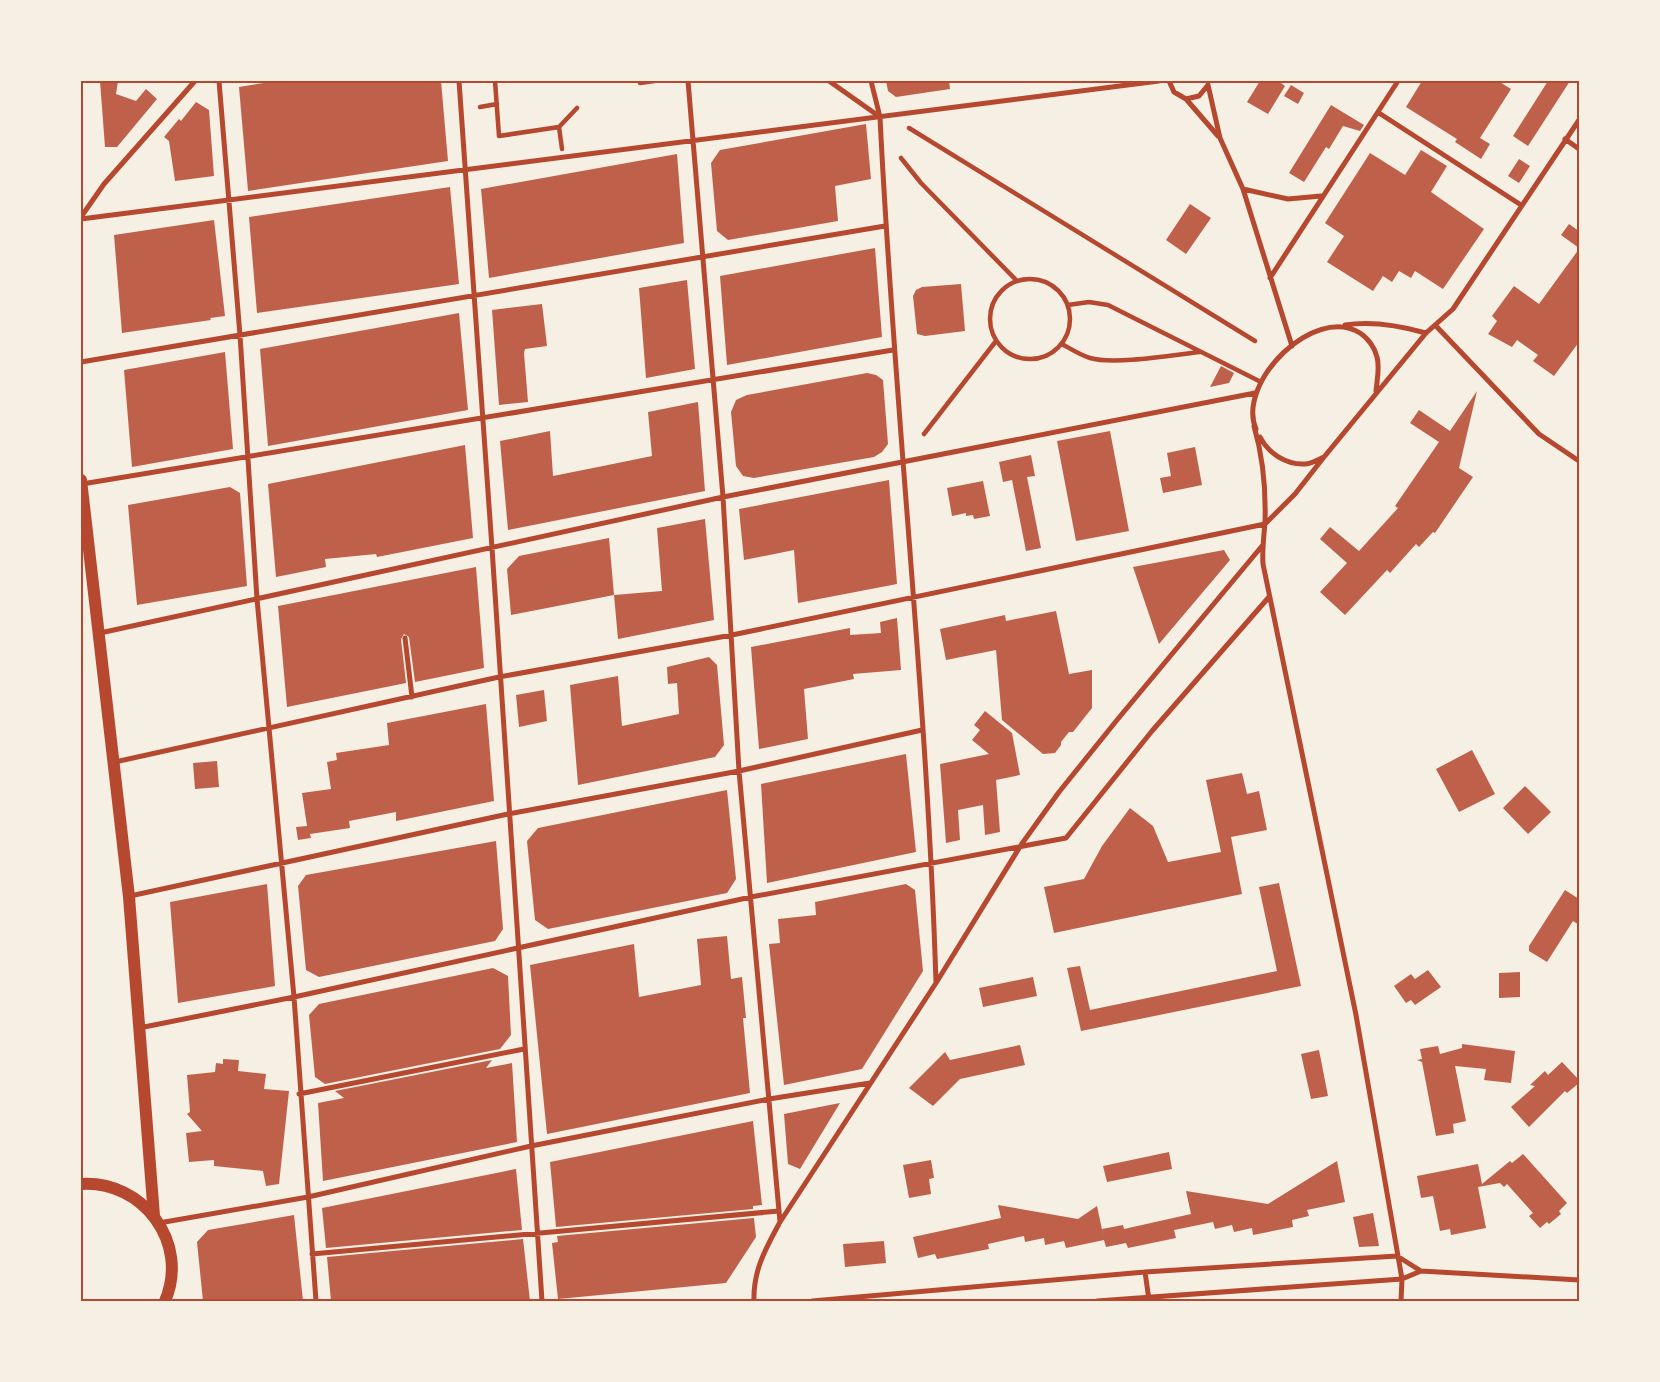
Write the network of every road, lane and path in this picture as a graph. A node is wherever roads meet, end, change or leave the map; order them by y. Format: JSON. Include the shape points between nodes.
{"nodes":[{"id":1,"x":195,"y":81,"type":"edge"},
{"id":2,"x":219,"y":81,"type":"edge"},
{"id":3,"x":459,"y":81,"type":"edge"},
{"id":4,"x":495,"y":81,"type":"edge"},
{"id":5,"x":654,"y":81,"type":"edge"},
{"id":6,"x":688,"y":81,"type":"edge"},
{"id":7,"x":830,"y":81,"type":"edge"},
{"id":8,"x":871,"y":81,"type":"edge"},
{"id":9,"x":1159,"y":81,"type":"edge"},
{"id":10,"x":1169,"y":81,"type":"edge"},
{"id":11,"x":1398,"y":81,"type":"edge"},
{"id":12,"x":640,"y":83,"type":"dead end"},
{"id":13,"x":1208,"y":83,"type":"edge"},
{"id":14,"x":1186,"y":99,"type":"junction"},
{"id":15,"x":496,"y":104,"type":"junction"},
{"id":16,"x":480,"y":107,"type":"dead end"},
{"id":17,"x":577,"y":108,"type":"dead end"},
{"id":18,"x":1379,"y":113,"type":"junction"},
{"id":19,"x":880,"y":117,"type":"junction"},
{"id":20,"x":1579,"y":120,"type":"edge"},
{"id":21,"x":559,"y":127,"type":"junction"},
{"id":22,"x":909,"y":128,"type":"dead end"},
{"id":23,"x":1220,"y":138,"type":"junction"},
{"id":24,"x":1565,"y":139,"type":"junction"},
{"id":25,"x":694,"y":140,"type":"junction"},
{"id":26,"x":562,"y":149,"type":"dead end"},
{"id":27,"x":1579,"y":149,"type":"edge"},
{"id":28,"x":901,"y":158,"type":"dead end"},
{"id":29,"x":465,"y":170,"type":"junction"},
{"id":30,"x":1243,"y":189,"type":"junction"},
{"id":31,"x":1321,"y":196,"type":"junction"},
{"id":32,"x":229,"y":200,"type":"junction"},
{"id":33,"x":1521,"y":205,"type":"junction"},
{"id":34,"x":81,"y":218,"type":"edge"},
{"id":35,"x":885,"y":226,"type":"junction"},
{"id":36,"x":702,"y":257,"type":"junction"},
{"id":37,"x":1270,"y":278,"type":"junction"},
{"id":38,"x":1017,"y":281,"type":"junction"},
{"id":39,"x":474,"y":296,"type":"junction"},
{"id":40,"x":1068,"y":305,"type":"junction"},
{"id":41,"x":1342,"y":326,"type":"junction"},
{"id":42,"x":1436,"y":326,"type":"junction"},
{"id":43,"x":1426,"y":333,"type":"junction"},
{"id":44,"x":240,"y":335,"type":"junction"},
{"id":45,"x":996,"y":341,"type":"junction"},
{"id":46,"x":1255,"y":341,"type":"dead end"},
{"id":47,"x":1062,"y":344,"type":"junction"},
{"id":48,"x":1292,"y":346,"type":"junction"},
{"id":49,"x":893,"y":350,"type":"junction"},
{"id":50,"x":1201,"y":352,"type":"junction"},
{"id":51,"x":81,"y":362,"type":"edge"},
{"id":52,"x":714,"y":380,"type":"junction"},
{"id":53,"x":1261,"y":382,"type":"junction"},
{"id":54,"x":1376,"y":391,"type":"junction"},
{"id":55,"x":1255,"y":393,"type":"junction"},
{"id":56,"x":481,"y":418,"type":"junction"},
{"id":57,"x":1254,"y":426,"type":"junction"},
{"id":58,"x":924,"y":434,"type":"dead end"},
{"id":59,"x":249,"y":457,"type":"junction"},
{"id":60,"x":1324,"y":457,"type":"junction"},
{"id":61,"x":1579,"y":461,"type":"edge"},
{"id":62,"x":902,"y":463,"type":"junction"},
{"id":63,"x":81,"y":480,"type":"edge"},
{"id":64,"x":82,"y":484,"type":"edge"},
{"id":65,"x":723,"y":497,"type":"junction"},
{"id":66,"x":1265,"y":524,"type":"junction"},
{"id":67,"x":1262,"y":546,"type":"junction"},
{"id":68,"x":492,"y":548,"type":"junction"},
{"id":69,"x":913,"y":597,"type":"junction"},
{"id":70,"x":1270,"y":597,"type":"junction"},
{"id":71,"x":258,"y":599,"type":"junction"},
{"id":72,"x":100,"y":633,"type":"junction"},
{"id":73,"x":732,"y":635,"type":"junction"},
{"id":74,"x":405,"y":638,"type":"dead end"},
{"id":75,"x":499,"y":677,"type":"junction"},
{"id":76,"x":412,"y":697,"type":"junction"},
{"id":77,"x":269,"y":728,"type":"junction"},
{"id":78,"x":922,"y":730,"type":"junction"},
{"id":79,"x":115,"y":762,"type":"junction"},
{"id":80,"x":739,"y":771,"type":"junction"},
{"id":81,"x":508,"y":814,"type":"junction"},
{"id":82,"x":1021,"y":845,"type":"junction"},
{"id":83,"x":281,"y":863,"type":"junction"},
{"id":84,"x":932,"y":865,"type":"junction"},
{"id":85,"x":129,"y":897,"type":"junction"},
{"id":86,"x":751,"y":897,"type":"junction"},
{"id":87,"x":518,"y":948,"type":"junction"},
{"id":88,"x":936,"y":984,"type":"junction"},
{"id":89,"x":294,"y":997,"type":"junction"},
{"id":90,"x":138,"y":1028,"type":"junction"},
{"id":91,"x":524,"y":1049,"type":"junction"},
{"id":92,"x":870,"y":1083,"type":"junction"},
{"id":93,"x":299,"y":1094,"type":"junction"},
{"id":94,"x":769,"y":1099,"type":"junction"},
{"id":95,"x":531,"y":1146,"type":"junction"},
{"id":96,"x":81,"y":1184,"type":"edge"},
{"id":97,"x":308,"y":1197,"type":"junction"},
{"id":98,"x":779,"y":1211,"type":"junction"},
{"id":99,"x":157,"y":1220,"type":"junction"},
{"id":100,"x":780,"y":1222,"type":"junction"},
{"id":101,"x":537,"y":1234,"type":"junction"},
{"id":102,"x":312,"y":1254,"type":"junction"},
{"id":103,"x":1397,"y":1256,"type":"junction"},
{"id":104,"x":1421,"y":1271,"type":"junction"},
{"id":105,"x":1145,"y":1272,"type":"junction"},
{"id":106,"x":1402,"y":1279,"type":"junction"},
{"id":107,"x":1579,"y":1280,"type":"edge"},
{"id":108,"x":167,"y":1297,"type":"edge"},
{"id":109,"x":1149,"y":1299,"type":"edge"},
{"id":110,"x":316,"y":1301,"type":"edge"},
{"id":111,"x":542,"y":1301,"type":"edge"},
{"id":112,"x":754,"y":1301,"type":"edge"},
{"id":113,"x":812,"y":1301,"type":"edge"},
{"id":114,"x":1097,"y":1301,"type":"edge"},
{"id":115,"x":1401,"y":1301,"type":"edge"}],
"edges":[{"from":1,"to":34,"type":"street","via":[[104,184]]},
{"from":2,"to":32,"type":"street"},
{"from":3,"to":29,"type":"street"},
{"from":4,"to":15,"type":"street"},
{"from":5,"to":12,"type":"street"},
{"from":6,"to":25,"type":"street"},
{"from":7,"to":19,"type":"street"},
{"from":8,"to":19,"type":"street"},
{"from":9,"to":19,"type":"street"},
{"from":10,"to":14,"type":"street","via":[[1174,92]]},
{"from":11,"to":18,"type":"street"},
{"from":13,"to":14,"type":"street","via":[[1199,96]]},
{"from":13,"to":23,"type":"street"},
{"from":14,"to":23,"type":"street"},
{"from":15,"to":16,"type":"street"},
{"from":15,"to":21,"type":"street","via":[[499,136]]},
{"from":17,"to":21,"type":"street"},
{"from":18,"to":31,"type":"street"},
{"from":18,"to":33,"type":"street"},
{"from":19,"to":25,"type":"street"},
{"from":19,"to":35,"type":"street"},
{"from":20,"to":24,"type":"street"},
{"from":21,"to":26,"type":"street"},
{"from":22,"to":46,"type":"street"},
{"from":23,"to":30,"type":"street"},
{"from":24,"to":27,"type":"street"},
{"from":24,"to":33,"type":"street"},
{"from":25,"to":29,"type":"street"},
{"from":25,"to":36,"type":"street"},
{"from":28,"to":38,"type":"street"},
{"from":29,"to":32,"type":"street"},
{"from":29,"to":39,"type":"street"},
{"from":30,"to":31,"type":"street","via":[[1288,199]]},
{"from":30,"to":37,"type":"street"},
{"from":31,"to":37,"type":"street"},
{"from":32,"to":34,"type":"street"},
{"from":32,"to":44,"type":"street"},
{"from":33,"to":42,"type":"street","via":[[1453,309]]},
{"from":35,"to":36,"type":"street"},
{"from":35,"to":49,"type":"street"},
{"from":36,"to":39,"type":"street"},
{"from":36,"to":52,"type":"street"},
{"from":37,"to":48,"type":"street"},
{"from":38,"to":40,"type":"street","via":[[1033,279],[1047,283],[1056,288]]},
{"from":38,"to":45,"type":"street","via":[[999,292],[989,313],[991,332]]},
{"from":39,"to":44,"type":"street"},
{"from":39,"to":56,"type":"street"},
{"from":40,"to":47,"type":"street","via":[[1070,325]]},
{"from":40,"to":50,"type":"street","via":[[1089,302],[1108,305]]},
{"from":41,"to":43,"type":"street","via":[[1357,323],[1385,325]]},
{"from":41,"to":48,"type":"street","via":[[1317,329]]},
{"from":41,"to":54,"type":"street","via":[[1354,329],[1372,345],[1377,356]]},
{"from":42,"to":43,"type":"street"},
{"from":42,"to":61,"type":"street","via":[[1529,424]]},
{"from":43,"to":54,"type":"street"},
{"from":44,"to":51,"type":"street"},
{"from":44,"to":59,"type":"street"},
{"from":45,"to":47,"type":"street","via":[[1010,354],[1028,360],[1047,356]]},
{"from":45,"to":58,"type":"street"},
{"from":47,"to":50,"type":"street","via":[[1086,357],[1101,360]]},
{"from":48,"to":53,"type":"street"},
{"from":49,"to":52,"type":"street"},
{"from":49,"to":62,"type":"street"},
{"from":50,"to":53,"type":"street"},
{"from":52,"to":56,"type":"street"},
{"from":52,"to":65,"type":"street"},
{"from":53,"to":55,"type":"street"},
{"from":54,"to":60,"type":"street"},
{"from":55,"to":57,"type":"street"},
{"from":55,"to":62,"type":"street"},
{"from":56,"to":59,"type":"street"},
{"from":56,"to":68,"type":"street"},
{"from":57,"to":60,"type":"street","via":[[1272,454],[1281,458],[1306,464]]},
{"from":57,"to":66,"type":"street","via":[[1262,466]]},
{"from":59,"to":64,"type":"street"},
{"from":59,"to":71,"type":"street"},
{"from":60,"to":66,"type":"street","via":[[1295,494]]},
{"from":62,"to":65,"type":"street"},
{"from":62,"to":69,"type":"street"},
{"from":63,"to":64,"type":"main road"},
{"from":64,"to":72,"type":"main road"},
{"from":65,"to":68,"type":"street"},
{"from":65,"to":73,"type":"street"},
{"from":66,"to":67,"type":"street"},
{"from":66,"to":69,"type":"street"},
{"from":67,"to":70,"type":"street"},
{"from":67,"to":82,"type":"street","via":[[1117,720]]},
{"from":68,"to":71,"type":"street"},
{"from":68,"to":75,"type":"street"},
{"from":69,"to":73,"type":"street"},
{"from":69,"to":78,"type":"street"},
{"from":70,"to":82,"type":"street","via":[[1152,731],[1072,833],[1058,840]]},
{"from":70,"to":103,"type":"street","via":[[1356,1015]]},
{"from":71,"to":72,"type":"street"},
{"from":71,"to":77,"type":"street"},
{"from":72,"to":79,"type":"main road"},
{"from":73,"to":75,"type":"street"},
{"from":73,"to":80,"type":"street"},
{"from":74,"to":76,"type":"street"},
{"from":75,"to":76,"type":"street"},
{"from":75,"to":81,"type":"street"},
{"from":76,"to":77,"type":"street"},
{"from":77,"to":79,"type":"street"},
{"from":77,"to":83,"type":"street"},
{"from":78,"to":80,"type":"street"},
{"from":78,"to":84,"type":"street"},
{"from":79,"to":85,"type":"main road"},
{"from":80,"to":81,"type":"street"},
{"from":80,"to":86,"type":"street"},
{"from":81,"to":83,"type":"street"},
{"from":81,"to":87,"type":"street"},
{"from":82,"to":84,"type":"street"},
{"from":82,"to":88,"type":"street"},
{"from":83,"to":85,"type":"street"},
{"from":83,"to":89,"type":"street"},
{"from":84,"to":86,"type":"street"},
{"from":84,"to":88,"type":"street"},
{"from":85,"to":90,"type":"main road"},
{"from":86,"to":87,"type":"street"},
{"from":86,"to":94,"type":"street"},
{"from":87,"to":89,"type":"street"},
{"from":87,"to":91,"type":"street"},
{"from":88,"to":92,"type":"street"},
{"from":89,"to":90,"type":"street"},
{"from":89,"to":93,"type":"street"},
{"from":90,"to":99,"type":"main road"},
{"from":91,"to":93,"type":"street"},
{"from":91,"to":95,"type":"street"},
{"from":92,"to":94,"type":"street"},
{"from":92,"to":100,"type":"street"},
{"from":93,"to":97,"type":"street"},
{"from":94,"to":95,"type":"street"},
{"from":94,"to":98,"type":"street"},
{"from":95,"to":97,"type":"street"},
{"from":95,"to":101,"type":"street"},
{"from":96,"to":99,"type":"main road","via":[[106,1185],[124,1192],[140,1202]]},
{"from":97,"to":99,"type":"street"},
{"from":97,"to":102,"type":"street"},
{"from":98,"to":100,"type":"street"},
{"from":98,"to":101,"type":"street"},
{"from":99,"to":108,"type":"main road","via":[[171,1256]]},
{"from":100,"to":112,"type":"street","via":[[759,1261],[753,1282]]},
{"from":101,"to":102,"type":"street"},
{"from":101,"to":111,"type":"street"},
{"from":102,"to":110,"type":"street"},
{"from":103,"to":104,"type":"street"},
{"from":103,"to":105,"type":"street"},
{"from":103,"to":106,"type":"street"},
{"from":104,"to":106,"type":"street"},
{"from":104,"to":107,"type":"street"},
{"from":105,"to":109,"type":"street"},
{"from":105,"to":113,"type":"street"},
{"from":106,"to":109,"type":"street"},
{"from":106,"to":115,"type":"street"},
{"from":109,"to":114,"type":"street"}]}
